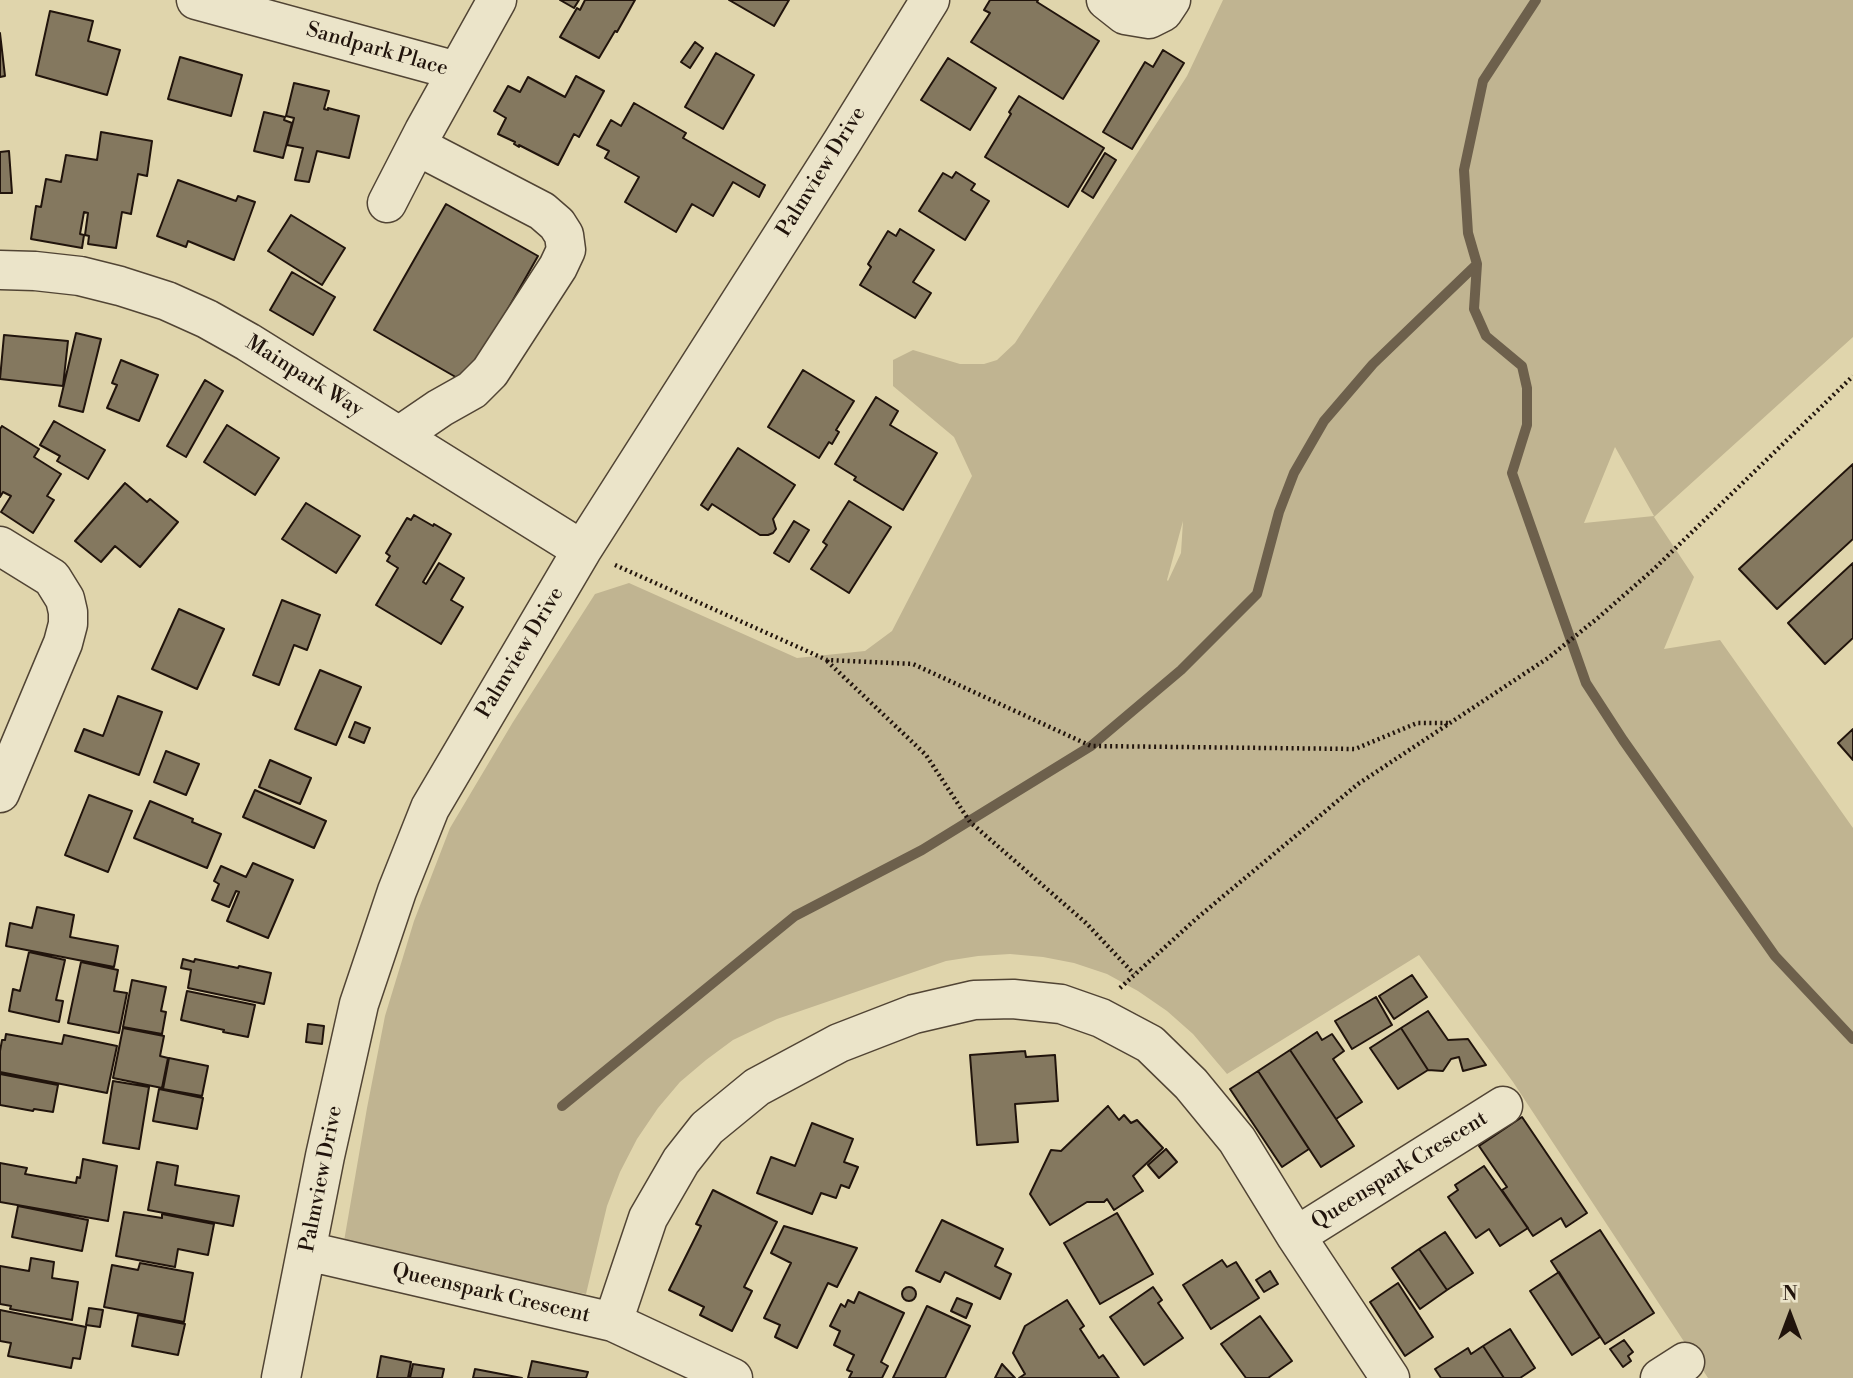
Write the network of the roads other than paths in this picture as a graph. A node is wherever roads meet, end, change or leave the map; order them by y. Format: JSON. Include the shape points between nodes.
{"nodes":[{"id":1,"x":196,"y":0,"type":"edge"},
{"id":2,"x":496,"y":0,"type":"edge"},
{"id":3,"x":930,"y":0,"type":"edge"},
{"id":4,"x":1106,"y":0,"type":"edge"},
{"id":5,"x":1171,"y":0,"type":"edge"},
{"id":6,"x":457,"y":71,"type":"junction"},
{"id":7,"x":417,"y":146,"type":"junction"},
{"id":8,"x":387,"y":203,"type":"dead end"},
{"id":9,"x":0,"y":270,"type":"edge"},
{"id":10,"x":399,"y":436,"type":"junction"},
{"id":11,"x":0,"y":546,"type":"edge"},
{"id":12,"x":582,"y":550,"type":"junction"},
{"id":13,"x":0,"y":793,"type":"edge"},
{"id":14,"x":1503,"y":1107,"type":"dead end"},
{"id":15,"x":1296,"y":1236,"type":"junction"},
{"id":16,"x":307,"y":1251,"type":"junction"},
{"id":17,"x":613,"y":1322,"type":"junction"},
{"id":18,"x":281,"y":1378,"type":"edge"},
{"id":19,"x":733,"y":1378,"type":"edge"},
{"id":20,"x":1391,"y":1378,"type":"edge"}],
"edges":[{"from":1,"to":6,"type":"street","name":"Sandpark Place"},
{"from":2,"to":6,"type":"street"},
{"from":3,"to":12,"type":"street","name":"Palmview Drive"},
{"from":4,"to":5,"type":"street","via":[[1125,15],[1149,19],[1163,12]]},
{"from":6,"to":7,"type":"street","name":"Sandpark Place"},
{"from":7,"to":8,"type":"street","name":"Sandpark Place"},
{"from":7,"to":10,"type":"street","via":[[542,211],[564,235],[566,250],[491,372],[472,390]]},
{"from":9,"to":10,"type":"street","name":"Mainpark Way","via":[[80,276],[167,301],[248,342]]},
{"from":10,"to":12,"type":"street","name":"Mainpark Way"},
{"from":11,"to":13,"type":"street","via":[[52,578],[68,612],[63,643]]},
{"from":12,"to":16,"type":"street","name":"Palmview Drive","via":[[430,808],[397,891],[359,1004]]},
{"from":14,"to":15,"type":"street","name":"Queenspark Crescent"},
{"from":15,"to":17,"type":"street","name":"Queenspark Crescent","via":[[1237,1140],[1191,1084],[1150,1045],[1101,1017],[1061,1004],[974,1000],[915,1014],[839,1043],[757,1087],[707,1128],[681,1161],[648,1218]]},
{"from":15,"to":20,"type":"street","name":"Queenspark Crescent"},
{"from":16,"to":17,"type":"street","name":"Queenspark Crescent"},
{"from":16,"to":18,"type":"street","name":"Palmview Drive"},
{"from":17,"to":19,"type":"street"}]}
